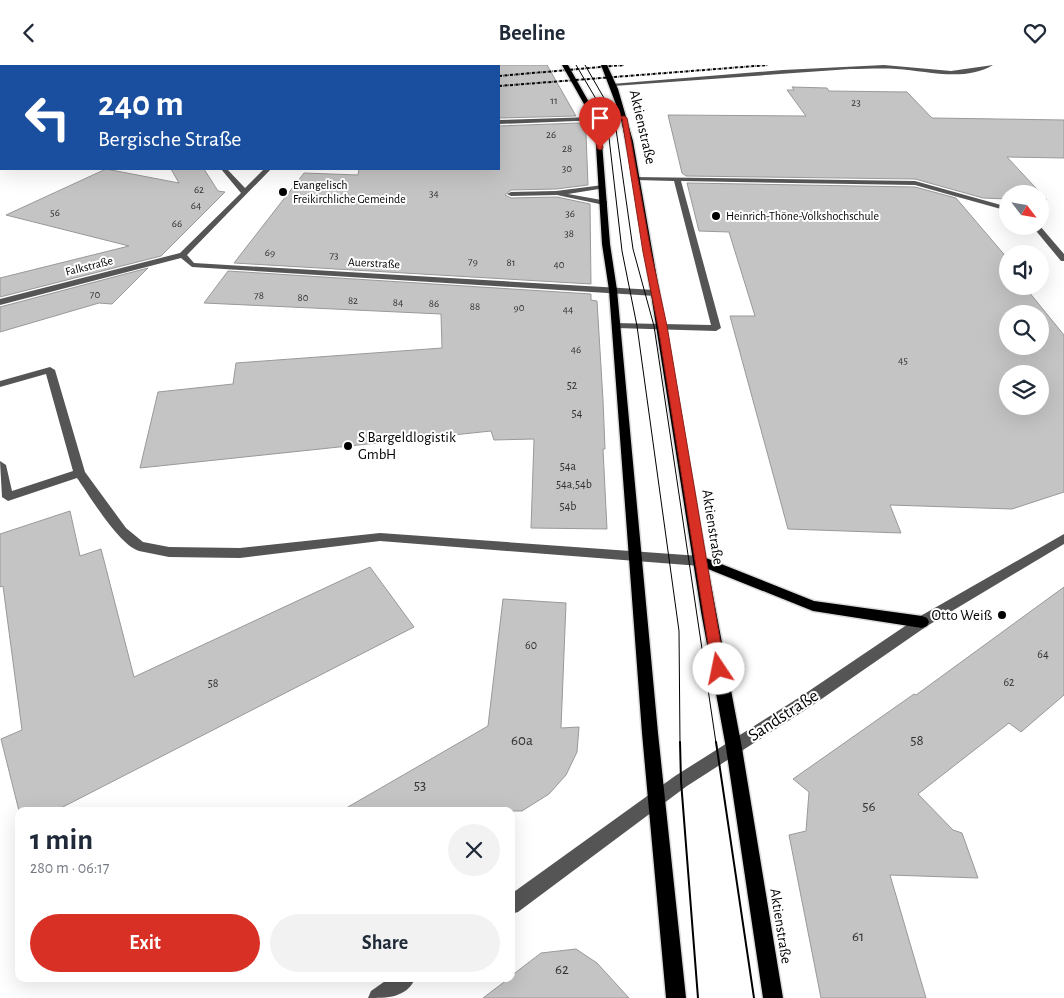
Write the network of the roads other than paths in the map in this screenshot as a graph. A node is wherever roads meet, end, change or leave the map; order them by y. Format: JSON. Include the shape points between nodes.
{"nodes":[{"id":1,"x":565,"y":65,"type":"edge"},
{"id":2,"x":604,"y":65,"type":"edge"},
{"id":3,"x":990,"y":65,"type":"edge"},
{"id":4,"x":614,"y":84,"type":"junction"},
{"id":5,"x":624,"y":118,"type":"junction"},
{"id":6,"x":594,"y":120,"type":"junction"},
{"id":7,"x":500,"y":122,"type":"edge"},
{"id":8,"x":225,"y":170,"type":"edge"},
{"id":9,"x":267,"y":170,"type":"edge"},
{"id":10,"x":636,"y":178,"type":"junction"},
{"id":11,"x":677,"y":179,"type":"junction"},
{"id":12,"x":603,"y":187,"type":"junction"},
{"id":13,"x":245,"y":193,"type":"junction"},
{"id":14,"x":556,"y":193,"type":"junction"},
{"id":15,"x":511,"y":194,"type":"dead end"},
{"id":16,"x":604,"y":203,"type":"junction"},
{"id":17,"x":999,"y":206,"type":"edge"},
{"id":18,"x":1044,"y":235,"type":"edge"},
{"id":19,"x":183,"y":255,"type":"junction"},
{"id":20,"x":1064,"y":259,"type":"edge"},
{"id":21,"x":613,"y":290,"type":"junction"},
{"id":22,"x":655,"y":293,"type":"junction"},
{"id":23,"x":0,"y":302,"type":"edge"},
{"id":24,"x":616,"y":325,"type":"junction"},
{"id":25,"x":662,"y":326,"type":"junction"},
{"id":26,"x":0,"y":384,"type":"edge"},
{"id":27,"x":0,"y":465,"type":"edge"},
{"id":28,"x":79,"y":473,"type":"junction"},
{"id":29,"x":1064,"y":538,"type":"edge"},
{"id":30,"x":636,"y":557,"type":"junction"},
{"id":31,"x":700,"y":561,"type":"junction"},
{"id":32,"x":922,"y":622,"type":"junction"},
{"id":33,"x":734,"y":746,"type":"junction"},
{"id":34,"x":655,"y":800,"type":"junction"},
{"id":35,"x":515,"y":902,"type":"edge"},
{"id":36,"x":402,"y":982,"type":"edge"},
{"id":37,"x":378,"y":998,"type":"edge"},
{"id":38,"x":676,"y":998,"type":"edge"},
{"id":39,"x":773,"y":998,"type":"edge"}],
"edges":[{"from":1,"to":6,"type":"main road"},
{"from":2,"to":4,"type":"main road","name":"Aktienstraße"},
{"from":3,"to":4,"type":"street","via":[[980,70],[962,71],[884,67]]},
{"from":4,"to":5,"type":"main road","name":"Aktienstraße"},
{"from":5,"to":6,"type":"street"},
{"from":5,"to":10,"type":"main road","name":"Aktienstraße"},
{"from":6,"to":7,"type":"street"},
{"from":6,"to":12,"type":"main road"},
{"from":8,"to":13,"type":"street"},
{"from":9,"to":13,"type":"street"},
{"from":10,"to":11,"type":"street"},
{"from":10,"to":22,"type":"main road","name":"Aktienstraße"},
{"from":11,"to":17,"type":"street","via":[[915,183]]},
{"from":11,"to":25,"type":"street","via":[[716,328]]},
{"from":12,"to":14,"type":"street"},
{"from":12,"to":16,"type":"main road"},
{"from":13,"to":19,"type":"street"},
{"from":14,"to":15,"type":"street"},
{"from":14,"to":16,"type":"street"},
{"from":16,"to":21,"type":"main road"},
{"from":18,"to":20,"type":"street"},
{"from":19,"to":21,"type":"street","name":"Auerstraße","via":[[192,265]]},
{"from":19,"to":23,"type":"street","name":"Falkstraße"},
{"from":21,"to":22,"type":"street","name":"Auerstraße"},
{"from":21,"to":24,"type":"main road"},
{"from":22,"to":25,"type":"main road","name":"Aktienstraße"},
{"from":24,"to":25,"type":"street"},
{"from":24,"to":30,"type":"main road"},
{"from":25,"to":31,"type":"main road","name":"Aktienstraße"},
{"from":26,"to":28,"type":"street","via":[[50,370]]},
{"from":27,"to":28,"type":"street","via":[[8,497]]},
{"from":28,"to":30,"type":"street","via":[[122,531],[139,546],[169,552],[240,553],[380,537]]},
{"from":29,"to":32,"type":"street","name":"Sandstraße"},
{"from":30,"to":31,"type":"street"},
{"from":30,"to":34,"type":"main road"},
{"from":31,"to":32,"type":"main road","via":[[813,606]]},
{"from":31,"to":33,"type":"main road","name":"Aktienstraße"},
{"from":32,"to":33,"type":"street","name":"Sandstraße"},
{"from":33,"to":34,"type":"street","name":"Sandstraße"},
{"from":33,"to":39,"type":"main road","name":"Aktienstraße"},
{"from":34,"to":35,"type":"street","name":"Sandstraße"},
{"from":34,"to":38,"type":"main road"},
{"from":36,"to":37,"type":"street"}]}
